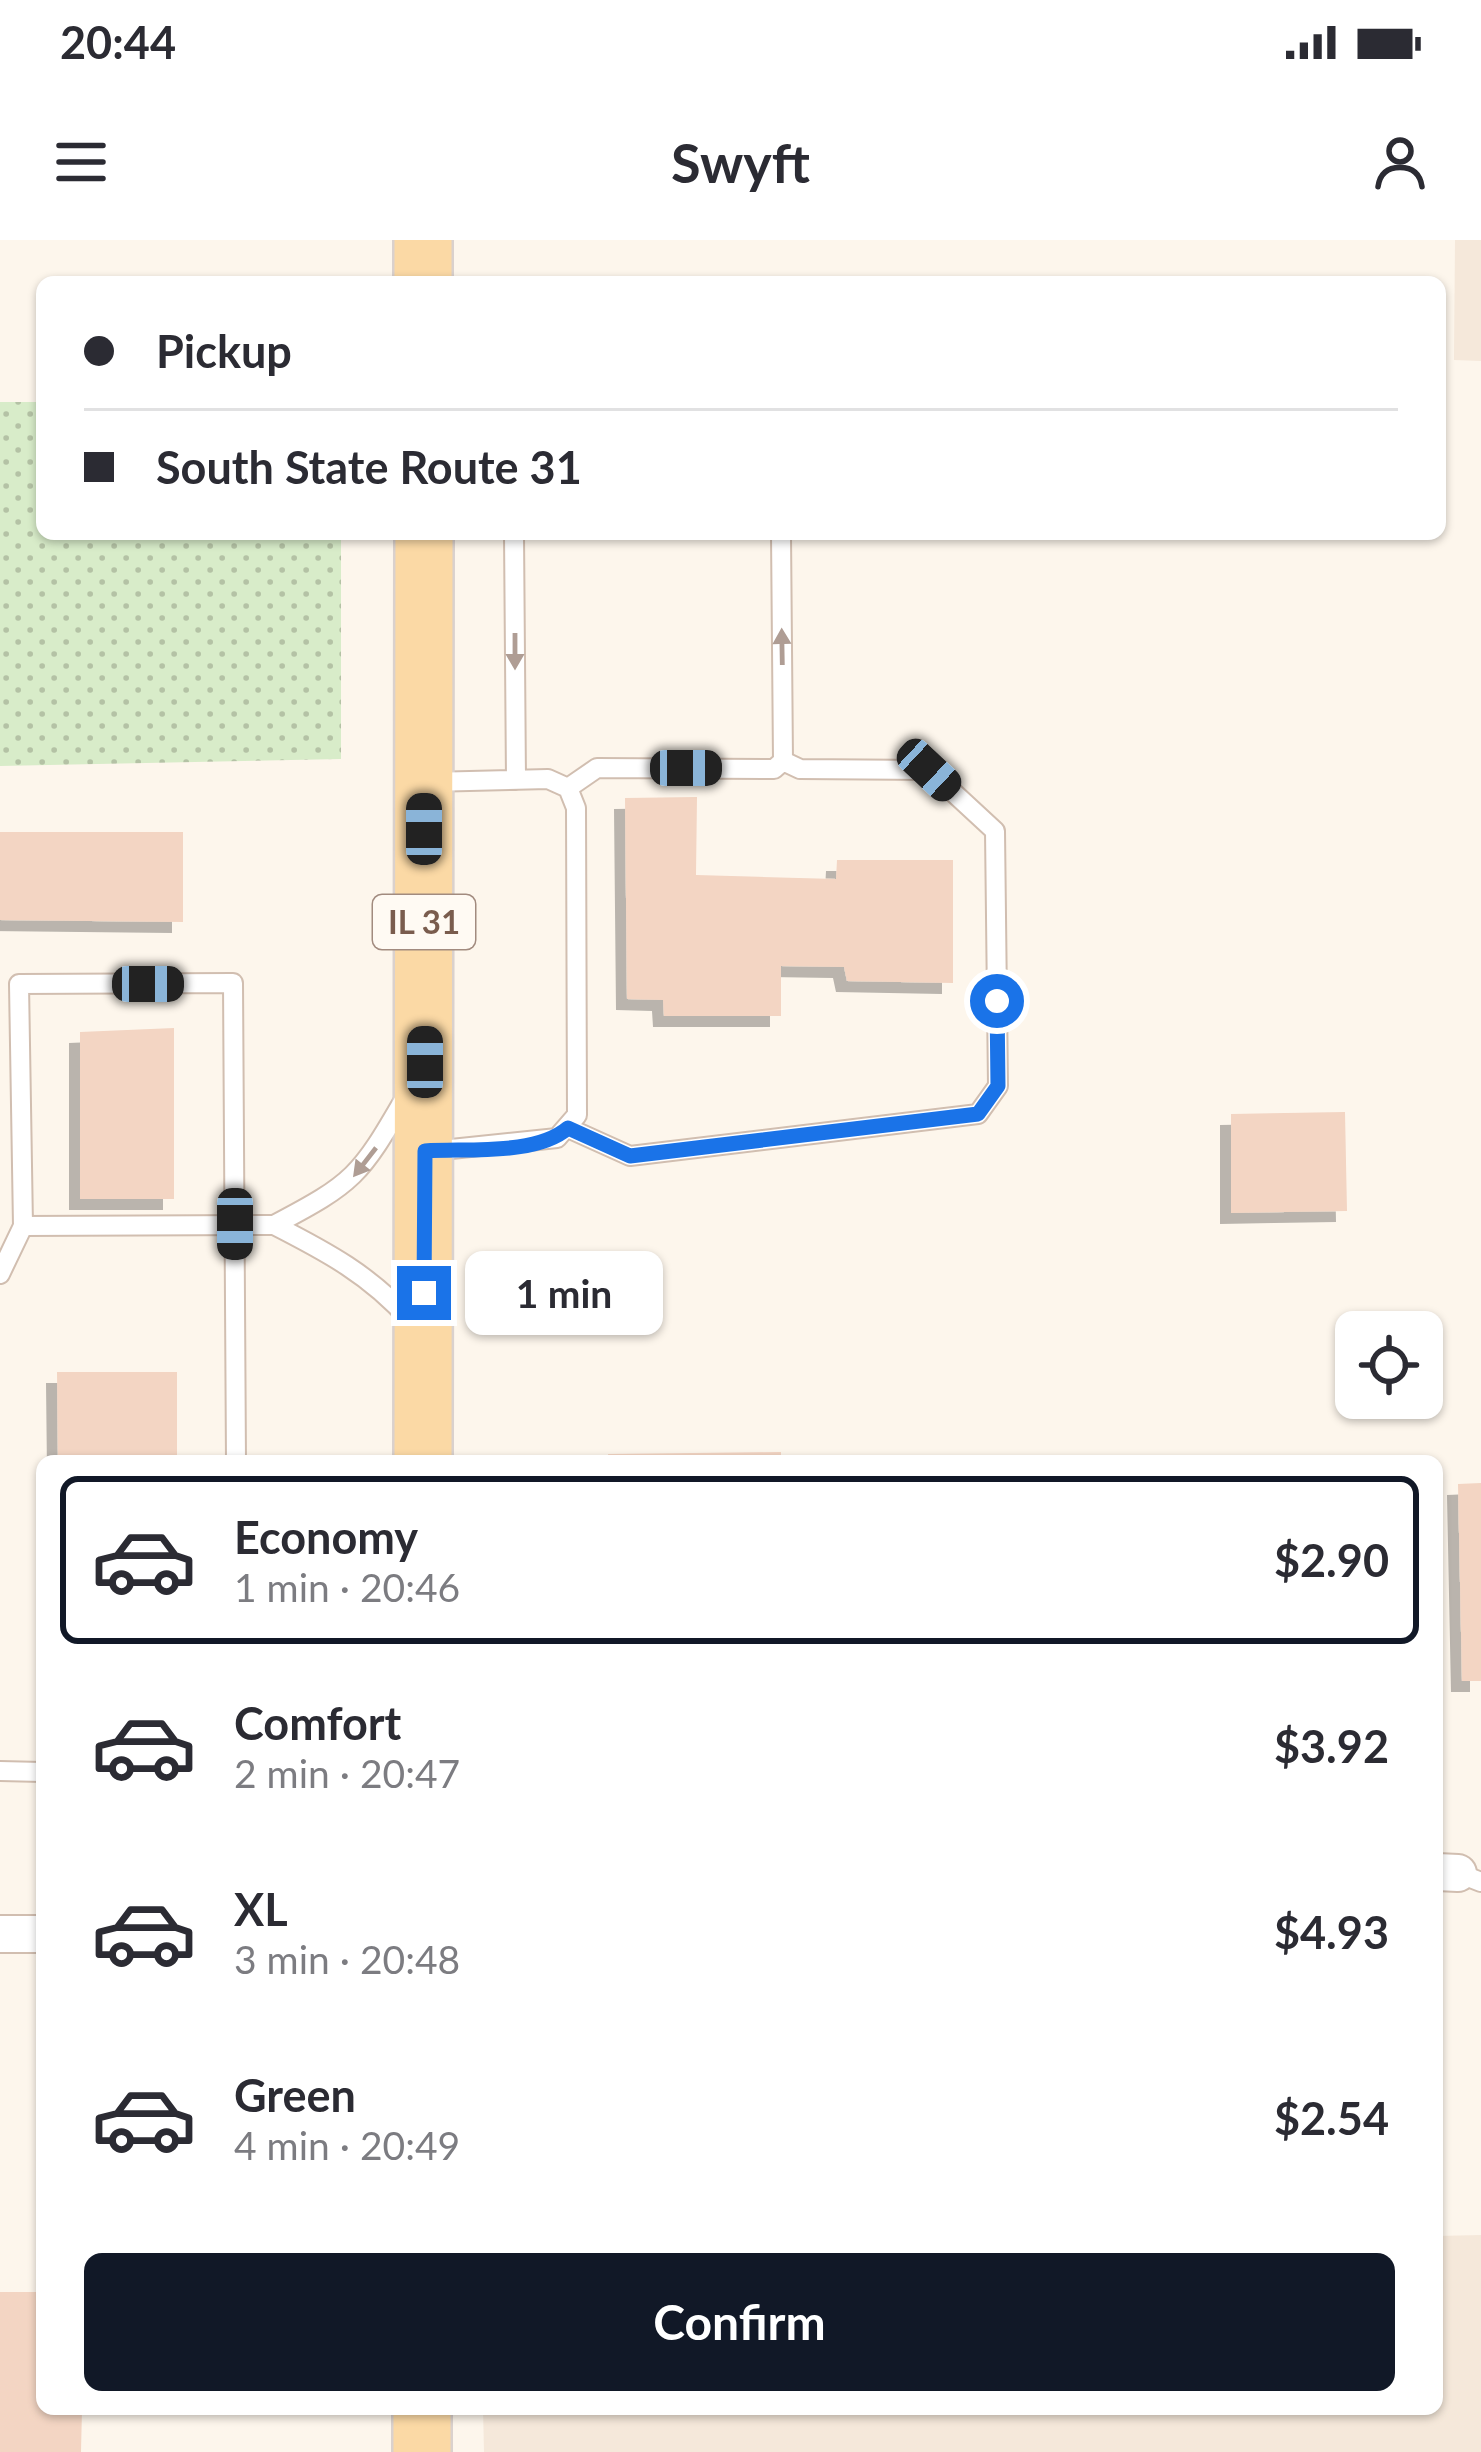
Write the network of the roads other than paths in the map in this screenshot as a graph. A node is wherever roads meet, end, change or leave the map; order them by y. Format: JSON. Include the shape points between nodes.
{"nodes":[{"id":1,"x":423,"y":240,"type":"edge"},
{"id":2,"x":423,"y":276,"type":"edge"},
{"id":3,"x":424,"y":540,"type":"edge"},
{"id":4,"x":514,"y":540,"type":"edge"},
{"id":5,"x":781,"y":540,"type":"edge"},
{"id":6,"x":783,"y":760,"type":"junction"},
{"id":7,"x":516,"y":780,"type":"junction"},
{"id":8,"x":424,"y":782,"type":"junction"},
{"id":9,"x":568,"y":788,"type":"junction"},
{"id":10,"x":425,"y":1062,"type":"junction"},
{"id":11,"x":568,"y":1128,"type":"junction"},
{"id":12,"x":425,"y":1151,"type":"junction"},
{"id":13,"x":235,"y":1224,"type":"junction"},
{"id":14,"x":274,"y":1225,"type":"junction"},
{"id":15,"x":23,"y":1226,"type":"junction"},
{"id":16,"x":0,"y":1274,"type":"edge"},
{"id":17,"x":424,"y":1336,"type":"junction"},
{"id":18,"x":236,"y":1455,"type":"edge"},
{"id":19,"x":423,"y":1455,"type":"edge"},
{"id":20,"x":0,"y":1771,"type":"edge"},
{"id":21,"x":36,"y":1772,"type":"edge"},
{"id":22,"x":0,"y":1934,"type":"edge"},
{"id":23,"x":36,"y":1934,"type":"edge"},
{"id":24,"x":422,"y":2415,"type":"edge"},
{"id":25,"x":422,"y":2452,"type":"edge"}],
"edges":[{"from":1,"to":2,"type":"main road"},
{"from":3,"to":8,"type":"main road","number":"IL 31"},
{"from":4,"to":7,"type":"lane","one_way":true},
{"from":6,"to":5,"type":"lane","one_way":true},
{"from":6,"to":9,"type":"lane","via":[[774,769],[597,768]]},
{"from":6,"to":11,"type":"lane","via":[[800,769],[929,770],[995,831],[998,1086],[978,1114],[630,1156]]},
{"from":7,"to":8,"type":"lane"},
{"from":7,"to":9,"type":"lane"},
{"from":8,"to":10,"type":"main road","number":"IL 31"},
{"from":9,"to":11,"type":"lane","via":[[576,808],[577,1115]]},
{"from":10,"to":12,"type":"main road","number":"IL 31"},
{"from":10,"to":14,"type":"lane","one_way":true,"via":[[343,1189]]},
{"from":11,"to":12,"type":"lane","via":[[518,1145]]},
{"from":12,"to":17,"type":"main road","number":"IL 31"},
{"from":13,"to":14,"type":"lane"},
{"from":13,"to":15,"type":"lane"},
{"from":13,"to":15,"type":"lane","via":[[233,983],[43,984],[19,985]]},
{"from":13,"to":18,"type":"lane"},
{"from":14,"to":17,"type":"lane","via":[[382,1288]]},
{"from":15,"to":16,"type":"lane"},
{"from":17,"to":19,"type":"main road","number":"IL 31"},
{"from":20,"to":21,"type":"lane"},
{"from":22,"to":23,"type":"street"},
{"from":24,"to":25,"type":"main road"}]}
